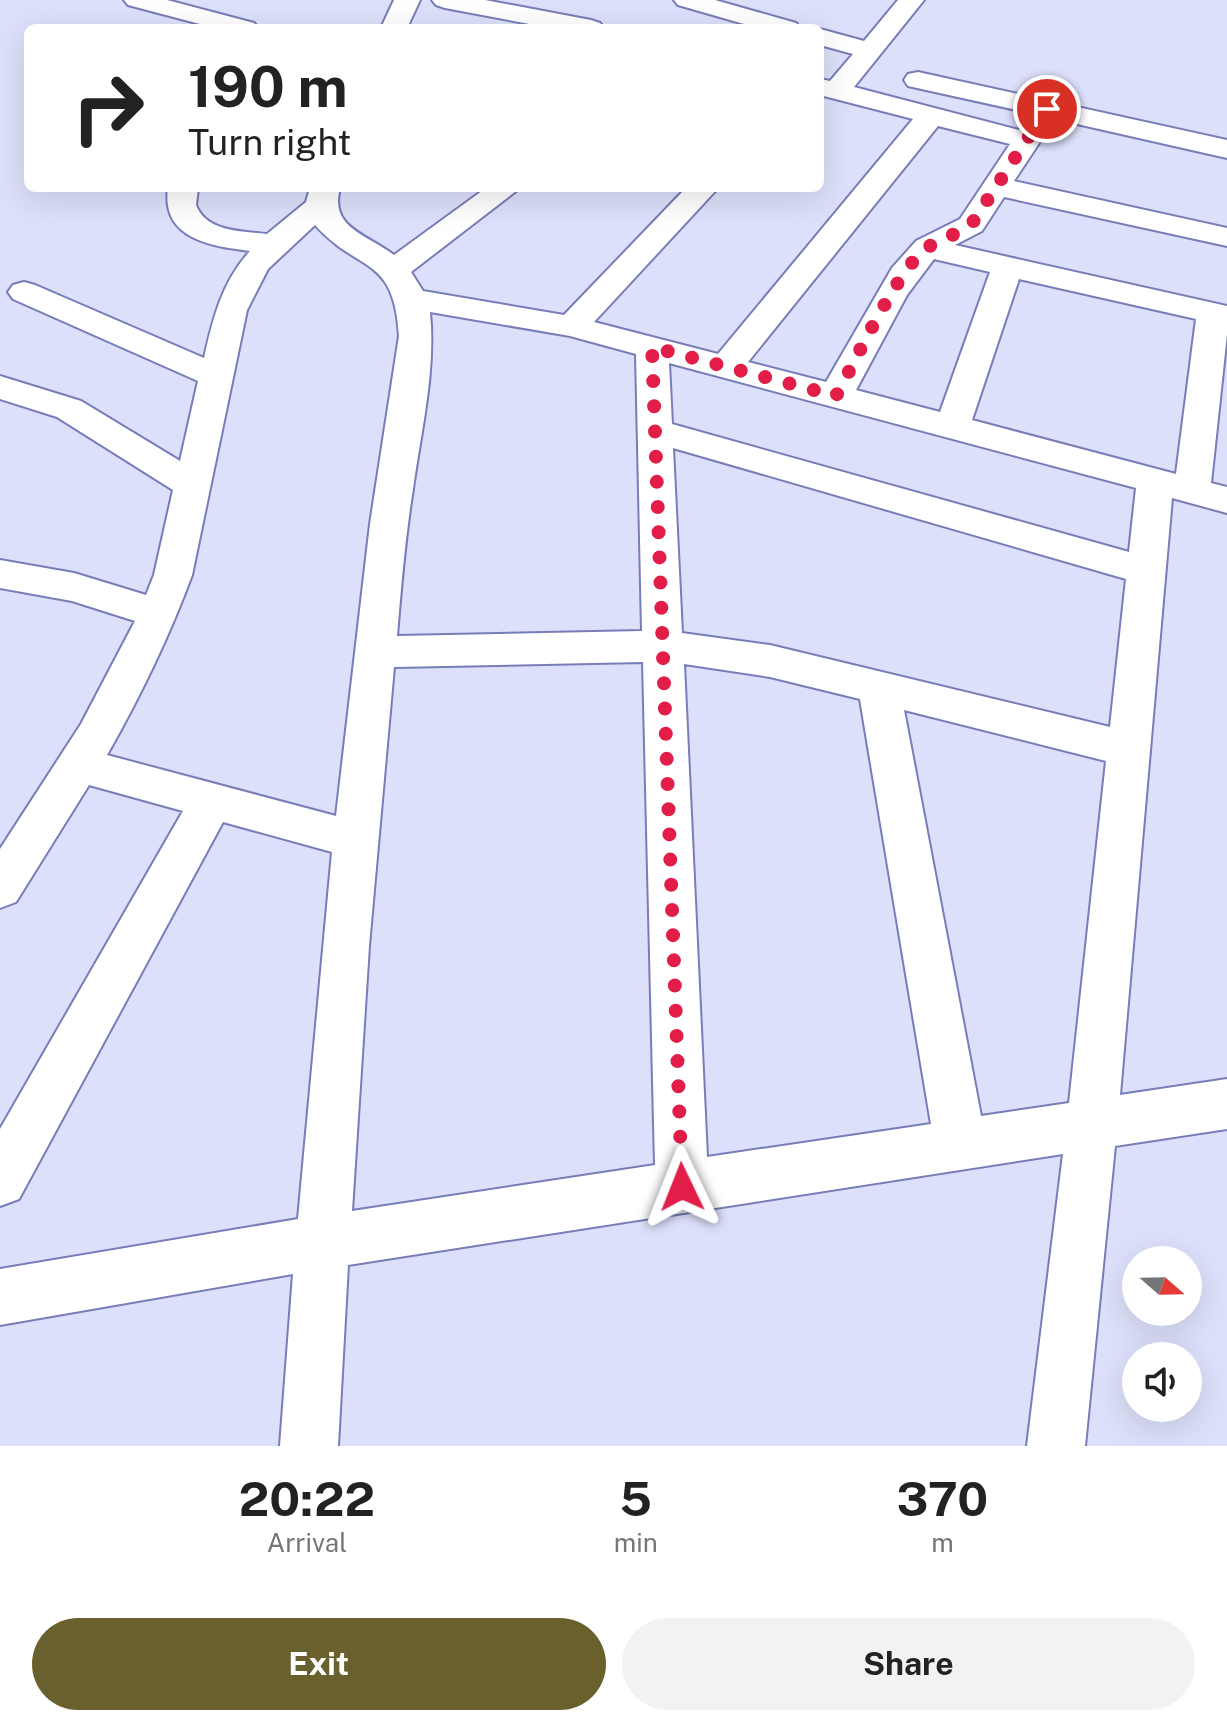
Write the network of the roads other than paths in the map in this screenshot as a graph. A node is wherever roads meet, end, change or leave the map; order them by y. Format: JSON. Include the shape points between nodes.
{"nodes":[{"id":1,"x":137,"y":0,"type":"edge"},
{"id":2,"x":407,"y":0,"type":"edge"},
{"id":3,"x":445,"y":0,"type":"edge"},
{"id":4,"x":911,"y":0,"type":"edge"},
{"id":5,"x":691,"y":8,"type":"edge"},
{"id":6,"x":230,"y":24,"type":"edge"},
{"id":7,"x":396,"y":24,"type":"edge"},
{"id":8,"x":570,"y":24,"type":"edge"},
{"id":9,"x":768,"y":24,"type":"edge"},
{"id":10,"x":824,"y":38,"type":"edge"},
{"id":11,"x":871,"y":51,"type":"junction"},
{"id":12,"x":918,"y":80,"type":"dead end"},
{"id":13,"x":828,"y":89,"type":"edge"},
{"id":14,"x":1047,"y":109,"type":"junction"},
{"id":15,"x":931,"y":116,"type":"junction"},
{"id":16,"x":1026,"y":140,"type":"junction"},
{"id":17,"x":1227,"y":149,"type":"edge"},
{"id":18,"x":995,"y":186,"type":"junction"},
{"id":19,"x":183,"y":192,"type":"edge"},
{"id":20,"x":501,"y":192,"type":"edge"},
{"id":21,"x":699,"y":192,"type":"edge"},
{"id":22,"x":323,"y":197,"type":"edge"},
{"id":23,"x":1227,"y":237,"type":"edge"},
{"id":24,"x":275,"y":244,"type":"junction"},
{"id":25,"x":927,"y":248,"type":"junction"},
{"id":26,"x":1008,"y":266,"type":"junction"},
{"id":27,"x":404,"y":284,"type":"junction"},
{"id":28,"x":24,"y":292,"type":"dead end"},
{"id":29,"x":1220,"y":314,"type":"edge"},
{"id":30,"x":571,"y":326,"type":"junction"},
{"id":31,"x":652,"y":347,"type":"junction"},
{"id":32,"x":727,"y":366,"type":"junction"},
{"id":33,"x":216,"y":376,"type":"junction"},
{"id":34,"x":0,"y":387,"type":"edge"},
{"id":35,"x":836,"y":396,"type":"junction"},
{"id":36,"x":952,"y":427,"type":"junction"},
{"id":37,"x":655,"y":431,"type":"junction"},
{"id":38,"x":192,"y":485,"type":"junction"},
{"id":39,"x":1173,"y":486,"type":"junction"},
{"id":40,"x":1227,"y":500,"type":"edge"},
{"id":41,"x":1146,"y":571,"type":"junction"},
{"id":42,"x":0,"y":574,"type":"edge"},
{"id":43,"x":159,"y":614,"type":"junction"},
{"id":44,"x":663,"y":646,"type":"junction"},
{"id":45,"x":376,"y":652,"type":"junction"},
{"id":46,"x":879,"y":688,"type":"junction"},
{"id":47,"x":1129,"y":749,"type":"junction"},
{"id":48,"x":79,"y":765,"type":"junction"},
{"id":49,"x":212,"y":801,"type":"junction"},
{"id":50,"x":356,"y":840,"type":"junction"},
{"id":51,"x":1,"y":884,"type":"edge"},
{"id":52,"x":1227,"y":1104,"type":"edge"},
{"id":53,"x":1092,"y":1124,"type":"junction"},
{"id":54,"x":960,"y":1144,"type":"junction"},
{"id":55,"x":0,"y":1180,"type":"edge"},
{"id":56,"x":682,"y":1187,"type":"junction"},
{"id":57,"x":323,"y":1242,"type":"junction"},
{"id":58,"x":0,"y":1297,"type":"edge"},
{"id":59,"x":309,"y":1446,"type":"edge"},
{"id":60,"x":1056,"y":1446,"type":"edge"}],
"edges":[{"from":1,"to":6,"type":"street"},
{"from":2,"to":7,"type":"street"},
{"from":3,"to":8,"type":"street"},
{"from":4,"to":11,"type":"street"},
{"from":5,"to":9,"type":"street"},
{"from":10,"to":11,"type":"street"},
{"from":11,"to":13,"type":"street"},
{"from":12,"to":14,"type":"street"},
{"from":13,"to":15,"type":"street"},
{"from":14,"to":16,"type":"street"},
{"from":14,"to":17,"type":"street"},
{"from":15,"to":16,"type":"street"},
{"from":15,"to":32,"type":"street"},
{"from":16,"to":18,"type":"street"},
{"from":18,"to":23,"type":"street"},
{"from":18,"to":25,"type":"street","via":[[971,225]]},
{"from":19,"to":24,"type":"street","via":[[187,221],[199,230]]},
{"from":20,"to":27,"type":"street"},
{"from":21,"to":30,"type":"street"},
{"from":22,"to":24,"type":"street"},
{"from":22,"to":27,"type":"street","via":[[326,219],[372,251]]},
{"from":24,"to":33,"type":"street","via":[[258,258],[239,288]]},
{"from":25,"to":26,"type":"street"},
{"from":25,"to":35,"type":"street","via":[[900,281]]},
{"from":26,"to":29,"type":"street"},
{"from":26,"to":36,"type":"street"},
{"from":27,"to":30,"type":"street"},
{"from":27,"to":45,"type":"street","via":[[416,334]]},
{"from":28,"to":33,"type":"street"},
{"from":29,"to":39,"type":"street"},
{"from":30,"to":31,"type":"street"},
{"from":31,"to":32,"type":"street"},
{"from":31,"to":37,"type":"street"},
{"from":32,"to":35,"type":"street"},
{"from":33,"to":38,"type":"street"},
{"from":34,"to":38,"type":"street","via":[[69,409]]},
{"from":35,"to":36,"type":"street"},
{"from":36,"to":39,"type":"street"},
{"from":37,"to":41,"type":"street"},
{"from":37,"to":44,"type":"street"},
{"from":38,"to":43,"type":"street"},
{"from":39,"to":40,"type":"street"},
{"from":39,"to":41,"type":"street"},
{"from":41,"to":47,"type":"street"},
{"from":42,"to":43,"type":"street","via":[[74,587]]},
{"from":43,"to":48,"type":"street","via":[[133,672]]},
{"from":44,"to":45,"type":"street"},
{"from":44,"to":46,"type":"street","via":[[770,661]]},
{"from":44,"to":56,"type":"street"},
{"from":45,"to":50,"type":"street"},
{"from":46,"to":47,"type":"street"},
{"from":46,"to":54,"type":"street"},
{"from":47,"to":53,"type":"street"},
{"from":48,"to":49,"type":"street"},
{"from":48,"to":51,"type":"street"},
{"from":49,"to":50,"type":"street"},
{"from":49,"to":55,"type":"street"},
{"from":50,"to":57,"type":"street"},
{"from":52,"to":53,"type":"street"},
{"from":53,"to":54,"type":"street"},
{"from":53,"to":60,"type":"street"},
{"from":54,"to":56,"type":"street"},
{"from":56,"to":57,"type":"street"},
{"from":57,"to":58,"type":"street"},
{"from":57,"to":59,"type":"street"}]}
